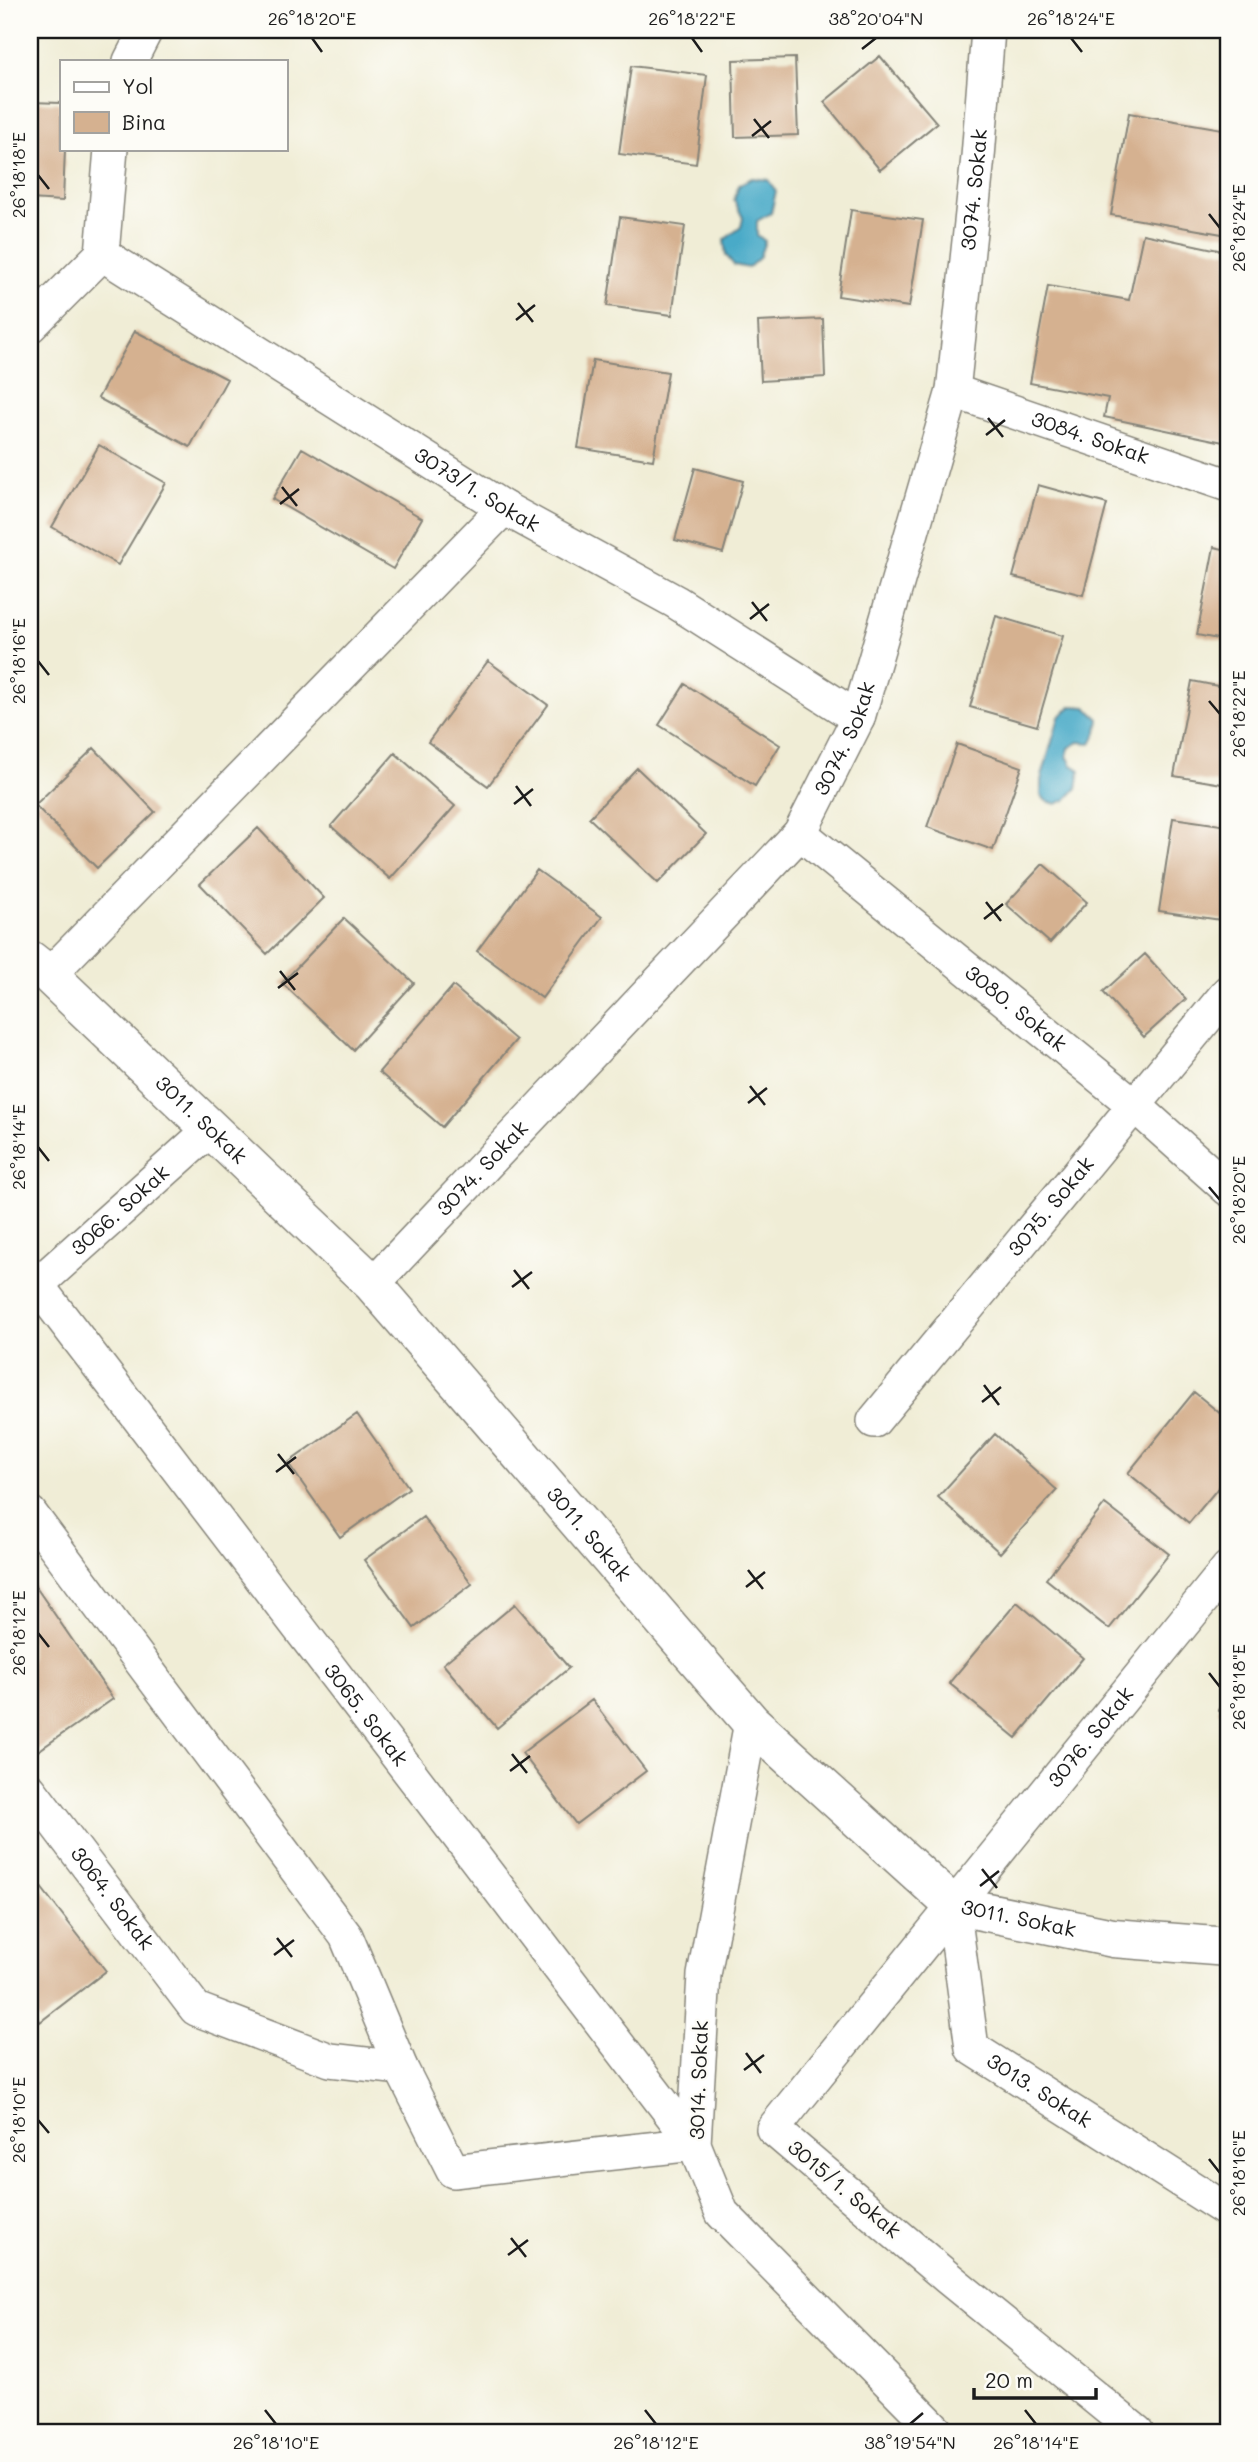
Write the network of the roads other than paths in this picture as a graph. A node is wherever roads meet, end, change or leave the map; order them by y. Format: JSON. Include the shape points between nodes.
{"nodes":[{"id":1,"x":146,"y":30,"type":"edge"},
{"id":2,"x":988,"y":30,"type":"edge"},
{"id":3,"x":131,"y":60,"type":"edge"},
{"id":4,"x":111,"y":150,"type":"edge"},
{"id":5,"x":102,"y":254,"type":"junction"},
{"id":6,"x":30,"y":326,"type":"edge"},
{"id":7,"x":953,"y":391,"type":"junction"},
{"id":8,"x":1228,"y":485,"type":"edge"},
{"id":9,"x":504,"y":508,"type":"junction"},
{"id":10,"x":858,"y":718,"type":"junction"},
{"id":11,"x":800,"y":833,"type":"junction"},
{"id":12,"x":40,"y":967,"type":"edge"},
{"id":13,"x":1228,"y":992,"type":"edge"},
{"id":14,"x":1133,"y":1104,"type":"junction"},
{"id":15,"x":211,"y":1129,"type":"junction"},
{"id":16,"x":1228,"y":1189,"type":"edge"},
{"id":17,"x":373,"y":1284,"type":"junction"},
{"id":18,"x":33,"y":1288,"type":"edge"},
{"id":19,"x":874,"y":1421,"type":"dead end"},
{"id":20,"x":30,"y":1513,"type":"edge"},
{"id":21,"x":1228,"y":1568,"type":"edge"},
{"id":22,"x":751,"y":1722,"type":"junction"},
{"id":23,"x":30,"y":1790,"type":"edge"},
{"id":24,"x":953,"y":1905,"type":"junction"},
{"id":25,"x":1228,"y":1947,"type":"edge"},
{"id":26,"x":401,"y":2068,"type":"junction"},
{"id":27,"x":694,"y":2144,"type":"junction"},
{"id":28,"x":1228,"y":2211,"type":"edge"},
{"id":29,"x":938,"y":2432,"type":"edge"},
{"id":30,"x":1137,"y":2432,"type":"edge"}],
"edges":[{"from":1,"to":3,"type":"street"},
{"from":2,"to":7,"type":"street","name":"3074. Sokak"},
{"from":4,"to":5,"type":"street"},
{"from":5,"to":6,"type":"street"},
{"from":5,"to":9,"type":"street","name":"3073/1. Sokak"},
{"from":7,"to":8,"type":"street","name":"3084. Sokak"},
{"from":7,"to":10,"type":"street","name":"3074. Sokak"},
{"from":9,"to":10,"type":"street","name":"3073/1. Sokak","via":[[676,602]]},
{"from":9,"to":12,"type":"street"},
{"from":10,"to":11,"type":"street","name":"3074. Sokak"},
{"from":11,"to":14,"type":"street","name":"3080. Sokak"},
{"from":11,"to":17,"type":"street","name":"3074. Sokak"},
{"from":12,"to":15,"type":"street","name":"3011. Sokak"},
{"from":13,"to":14,"type":"street","name":"3075. Sokak"},
{"from":14,"to":16,"type":"street","name":"3080. Sokak"},
{"from":14,"to":19,"type":"street","name":"3075. Sokak"},
{"from":15,"to":17,"type":"street","name":"3011. Sokak"},
{"from":15,"to":18,"type":"street","name":"3066. Sokak"},
{"from":17,"to":22,"type":"street","name":"3011. Sokak"},
{"from":18,"to":27,"type":"street","name":"3065. Sokak"},
{"from":20,"to":26,"type":"street","via":[[346,1936]]},
{"from":21,"to":24,"type":"street","name":"3076. Sokak"},
{"from":22,"to":24,"type":"street","name":"3011. Sokak"},
{"from":22,"to":27,"type":"street","name":"3014. Sokak","via":[[704,1975]]},
{"from":23,"to":26,"type":"street","name":"3064. Sokak","via":[[196,2009],[330,2060]]},
{"from":24,"to":25,"type":"street","name":"3011. Sokak","via":[[1113,1938]]},
{"from":24,"to":28,"type":"street","name":"3013. Sokak","via":[[972,2048]]},
{"from":24,"to":30,"type":"street","name":"3015/1. Sokak","via":[[773,2129]]},
{"from":26,"to":27,"type":"street","via":[[453,2171]]},
{"from":27,"to":29,"type":"street","name":"3014. Sokak","via":[[722,2213]]}]}
